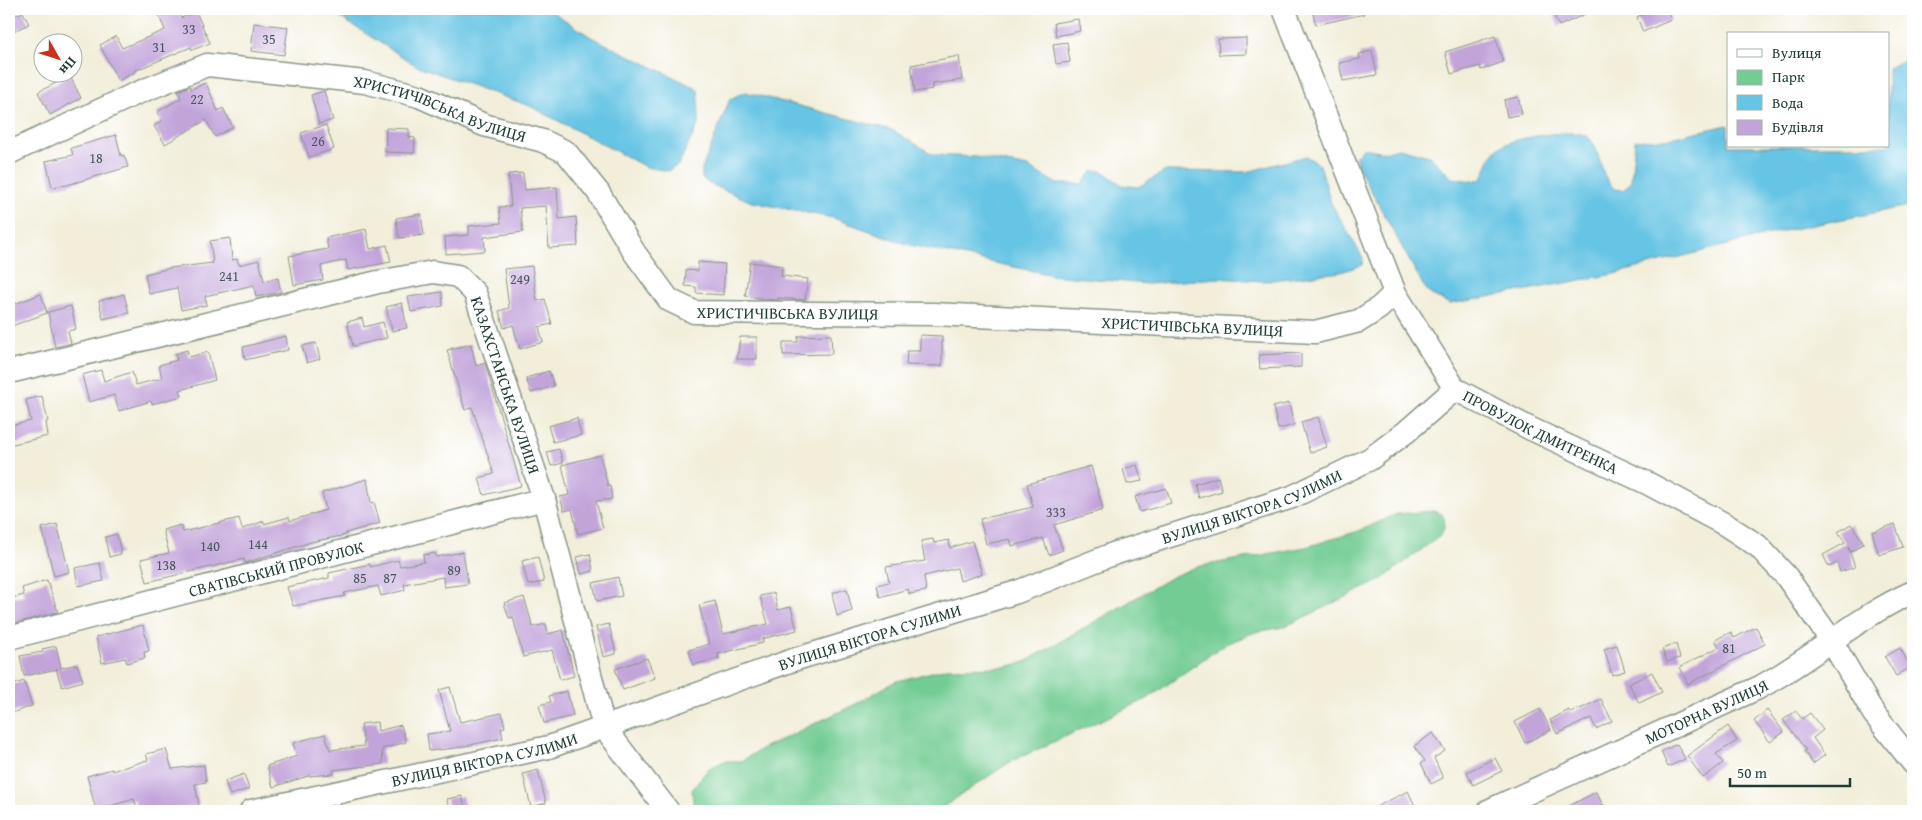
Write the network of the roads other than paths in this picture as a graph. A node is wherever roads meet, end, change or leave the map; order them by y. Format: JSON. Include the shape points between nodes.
{"nodes":[{"id":1,"x":1284,"y":9,"type":"edge"},
{"id":2,"x":9,"y":153,"type":"edge"},
{"id":3,"x":1395,"y":293,"type":"junction"},
{"id":4,"x":9,"y":372,"type":"edge"},
{"id":5,"x":1455,"y":389,"type":"junction"},
{"id":6,"x":544,"y":499,"type":"junction"},
{"id":7,"x":1913,"y":592,"type":"edge"},
{"id":8,"x":9,"y":638,"type":"edge"},
{"id":9,"x":1831,"y":640,"type":"junction"},
{"id":10,"x":604,"y":727,"type":"junction"},
{"id":11,"x":1913,"y":763,"type":"edge"},
{"id":12,"x":251,"y":811,"type":"edge"},
{"id":13,"x":668,"y":811,"type":"edge"},
{"id":14,"x":1488,"y":811,"type":"edge"}],
"edges":[{"from":1,"to":3,"type":"street","name":"ПРОВУЛОК ДМИТРЕНКА"},
{"from":2,"to":3,"type":"street","name":"ХРИСТИЧІВСЬКА ВУЛИЦЯ","via":[[206,65],[365,82],[419,96],[484,124],[543,141],[566,152],[598,192],[634,252],[670,300],[694,312],[933,314],[1315,332],[1359,321]]},
{"from":3,"to":5,"type":"street","name":"ПРОВУЛОК ДМИТРЕНКА"},
{"from":4,"to":6,"type":"street","name":"КАЗАХСТАНСЬКА ВУЛИЦЯ","via":[[378,282],[433,272],[458,276],[475,294]]},
{"from":5,"to":9,"type":"street","name":"ПРОВУЛОК ДМИТРЕНКА","via":[[1647,483],[1758,546],[1786,576]]},
{"from":5,"to":10,"type":"street","name":"ВУЛИЦЯ ВІКТОРА СУЛИМИ","via":[[1370,459],[1292,497],[1113,554],[1017,592],[793,660]]},
{"from":6,"to":8,"type":"street","name":"СВАТІВСЬКИЙ ПРОВУЛОК"},
{"from":6,"to":10,"type":"street","name":"КАЗАХСТАНСЬКА ВУЛИЦЯ"},
{"from":7,"to":9,"type":"street","name":"МОТОРНА ВУЛИЦЯ"},
{"from":9,"to":11,"type":"street","name":"ПРОВУЛОК ДМИТРЕНКА","via":[[1874,714]]},
{"from":9,"to":14,"type":"street","name":"МОТОРНА ВУЛИЦЯ","via":[[1758,688]]},
{"from":10,"to":12,"type":"street","name":"ВУЛИЦЯ ВІКТОРА СУЛИМИ","via":[[549,747]]},
{"from":10,"to":13,"type":"street","name":"КАЗАХСТАНСЬКА ВУЛИЦЯ"}]}
